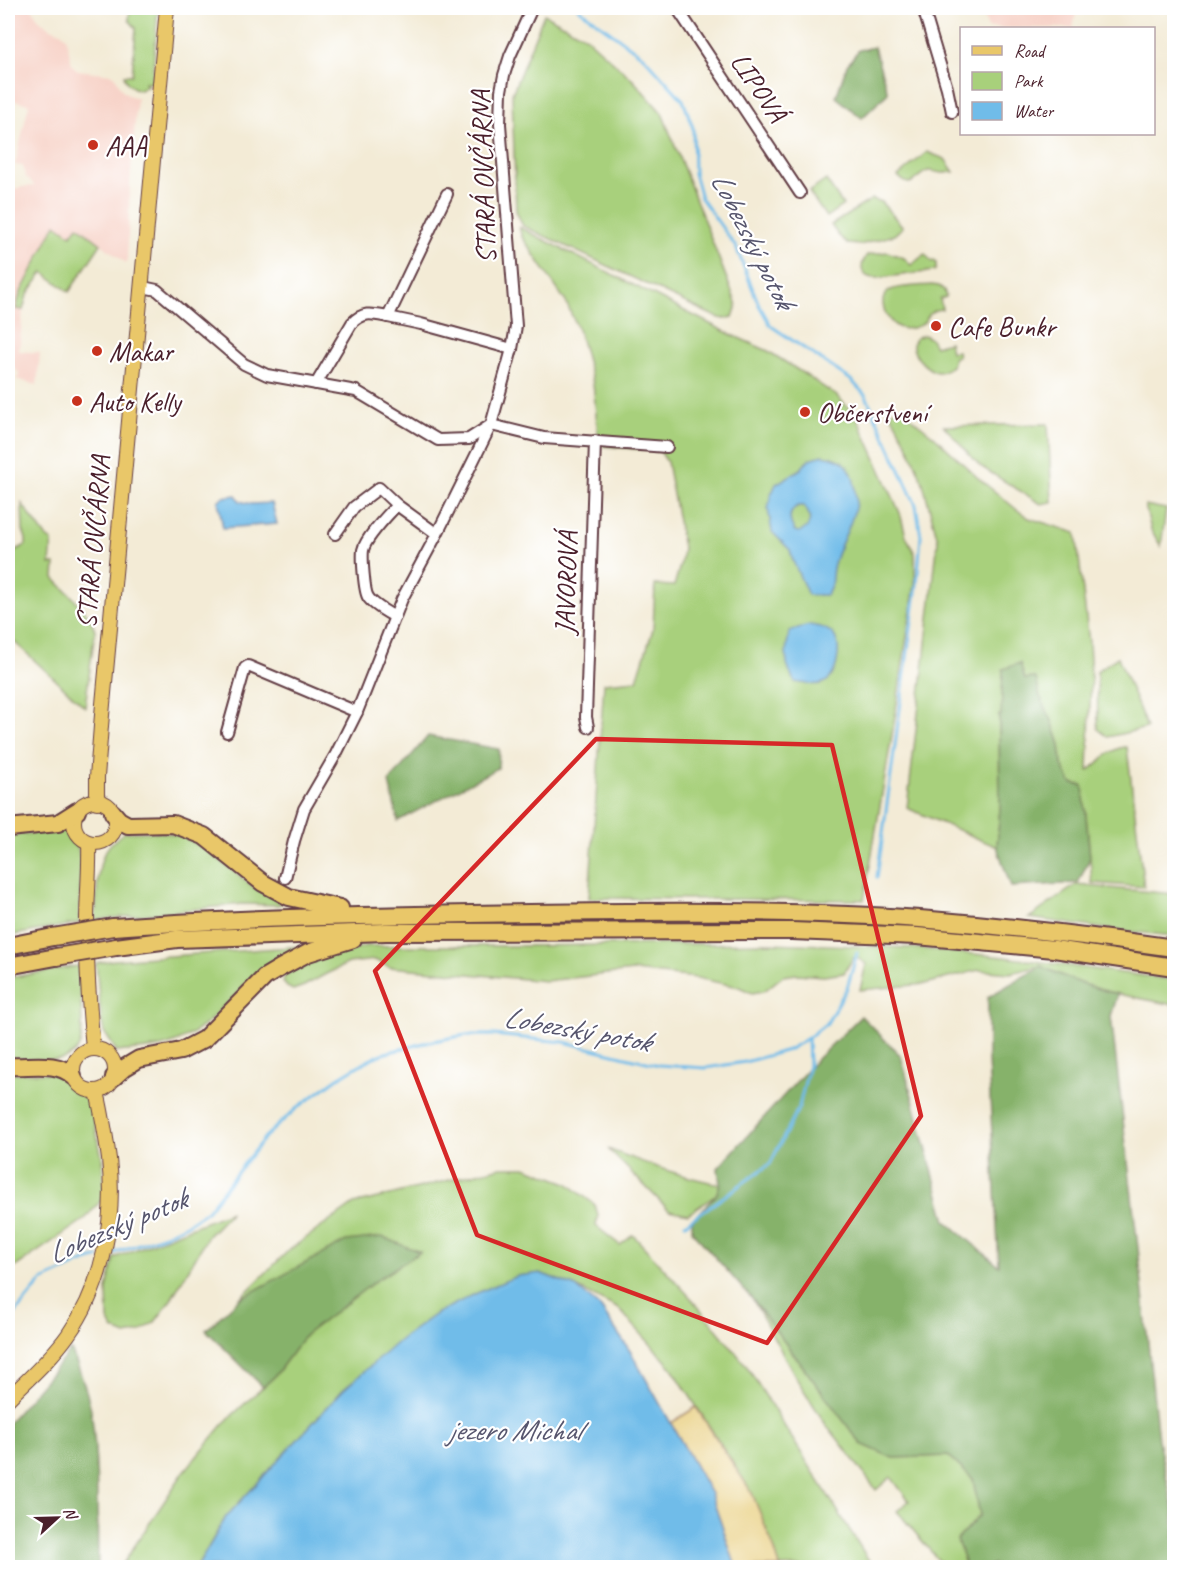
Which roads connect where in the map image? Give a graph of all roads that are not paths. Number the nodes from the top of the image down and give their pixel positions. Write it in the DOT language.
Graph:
graph roads {
  1 [pos="167,8"];
  2 [pos="532,8"];
  3 [pos="677,8"];
  4 [pos="923,8"];
  5 [pos="952,112"];
  6 [pos="800,193"];
  7 [pos="447,194"];
  8 [pos="143,287"];
  9 [pos="388,317"];
  10 [pos="512,349"];
  11 [pos="316,384"];
  12 [pos="491,425"];
  13 [pos="595,441"];
  14 [pos="668,447"];
  15 [pos="397,505"];
  16 [pos="335,534"];
  17 [pos="437,534"];
  18 [pos="395,616"];
  19 [pos="357,712"];
  20 [pos="588,727"];
  21 [pos="227,732"];
  22 [pos="97,802"];
  23 [pos="77,811"];
  24 [pos="113,813"];
  25 [pos="8,828"];
  26 [pos="89,843"];
  27 [pos="285,878"];
  28 [pos="386,923"];
  29 [pos="8,946"];
  30 [pos="1174,948"];
  31 [pos="8,966"];
  32 [pos="1174,967"];
  33 [pos="93,1048"];
  34 [pos="8,1066"];
  35 [pos="73,1076"];
  36 [pos="114,1077"];
  37 [pos="98,1091"];
  38 [pos="8,1399"];
  1 -- 8 [label="main road, STARÁ OVČÁRNA"];
  2 -- 10 [label="street, STARÁ OVČÁRNA"];
  3 -- 6 [label="street, LIPOVÁ"];
  4 -- 5 [label="street"];
  7 -- 9 [label="street"];
  8 -- 11 [label="street"];
  8 -- 22 [label="main road, STARÁ OVČÁRNA"];
  9 -- 10 [label="street"];
  9 -- 11 [label="street"];
  10 -- 12 [label="street, STARÁ OVČÁRNA"];
  11 -- 12 [label="street"];
  12 -- 13 [label="street"];
  12 -- 17 [label="street, STARÁ OVČÁRNA"];
  13 -- 14 [label="street"];
  13 -- 20 [label="street, JAVOROVÁ"];
  15 -- 16 [label="street"];
  15 -- 17 [label="street"];
  15 -- 18 [label="street"];
  17 -- 18 [label="street, STARÁ OVČÁRNA"];
  18 -- 19 [label="street, STARÁ OVČÁRNA"];
  19 -- 21 [label="street"];
  19 -- 27 [label="street, STARÁ OVČÁRNA"];
  22 -- 23 [label="main road"];
  22 -- 24 [label="main road"];
  23 -- 25 [label="highway"];
  23 -- 26 [label="main road"];
  24 -- 26 [label="main road"];
  24 -- 28 [label="highway"];
  26 -- 33 [label="main road"];
  28 -- 29 [label="highway, bridge"];
  28 -- 30 [label="highway"];
  28 -- 31 [label="highway, bridge"];
  28 -- 32 [label="highway"];
  28 -- 36 [label="highway"];
  33 -- 35 [label="main road"];
  33 -- 36 [label="main road"];
  34 -- 35 [label="highway"];
  35 -- 37 [label="main road"];
  36 -- 37 [label="main road"];
  37 -- 38 [label="main road"];
}
